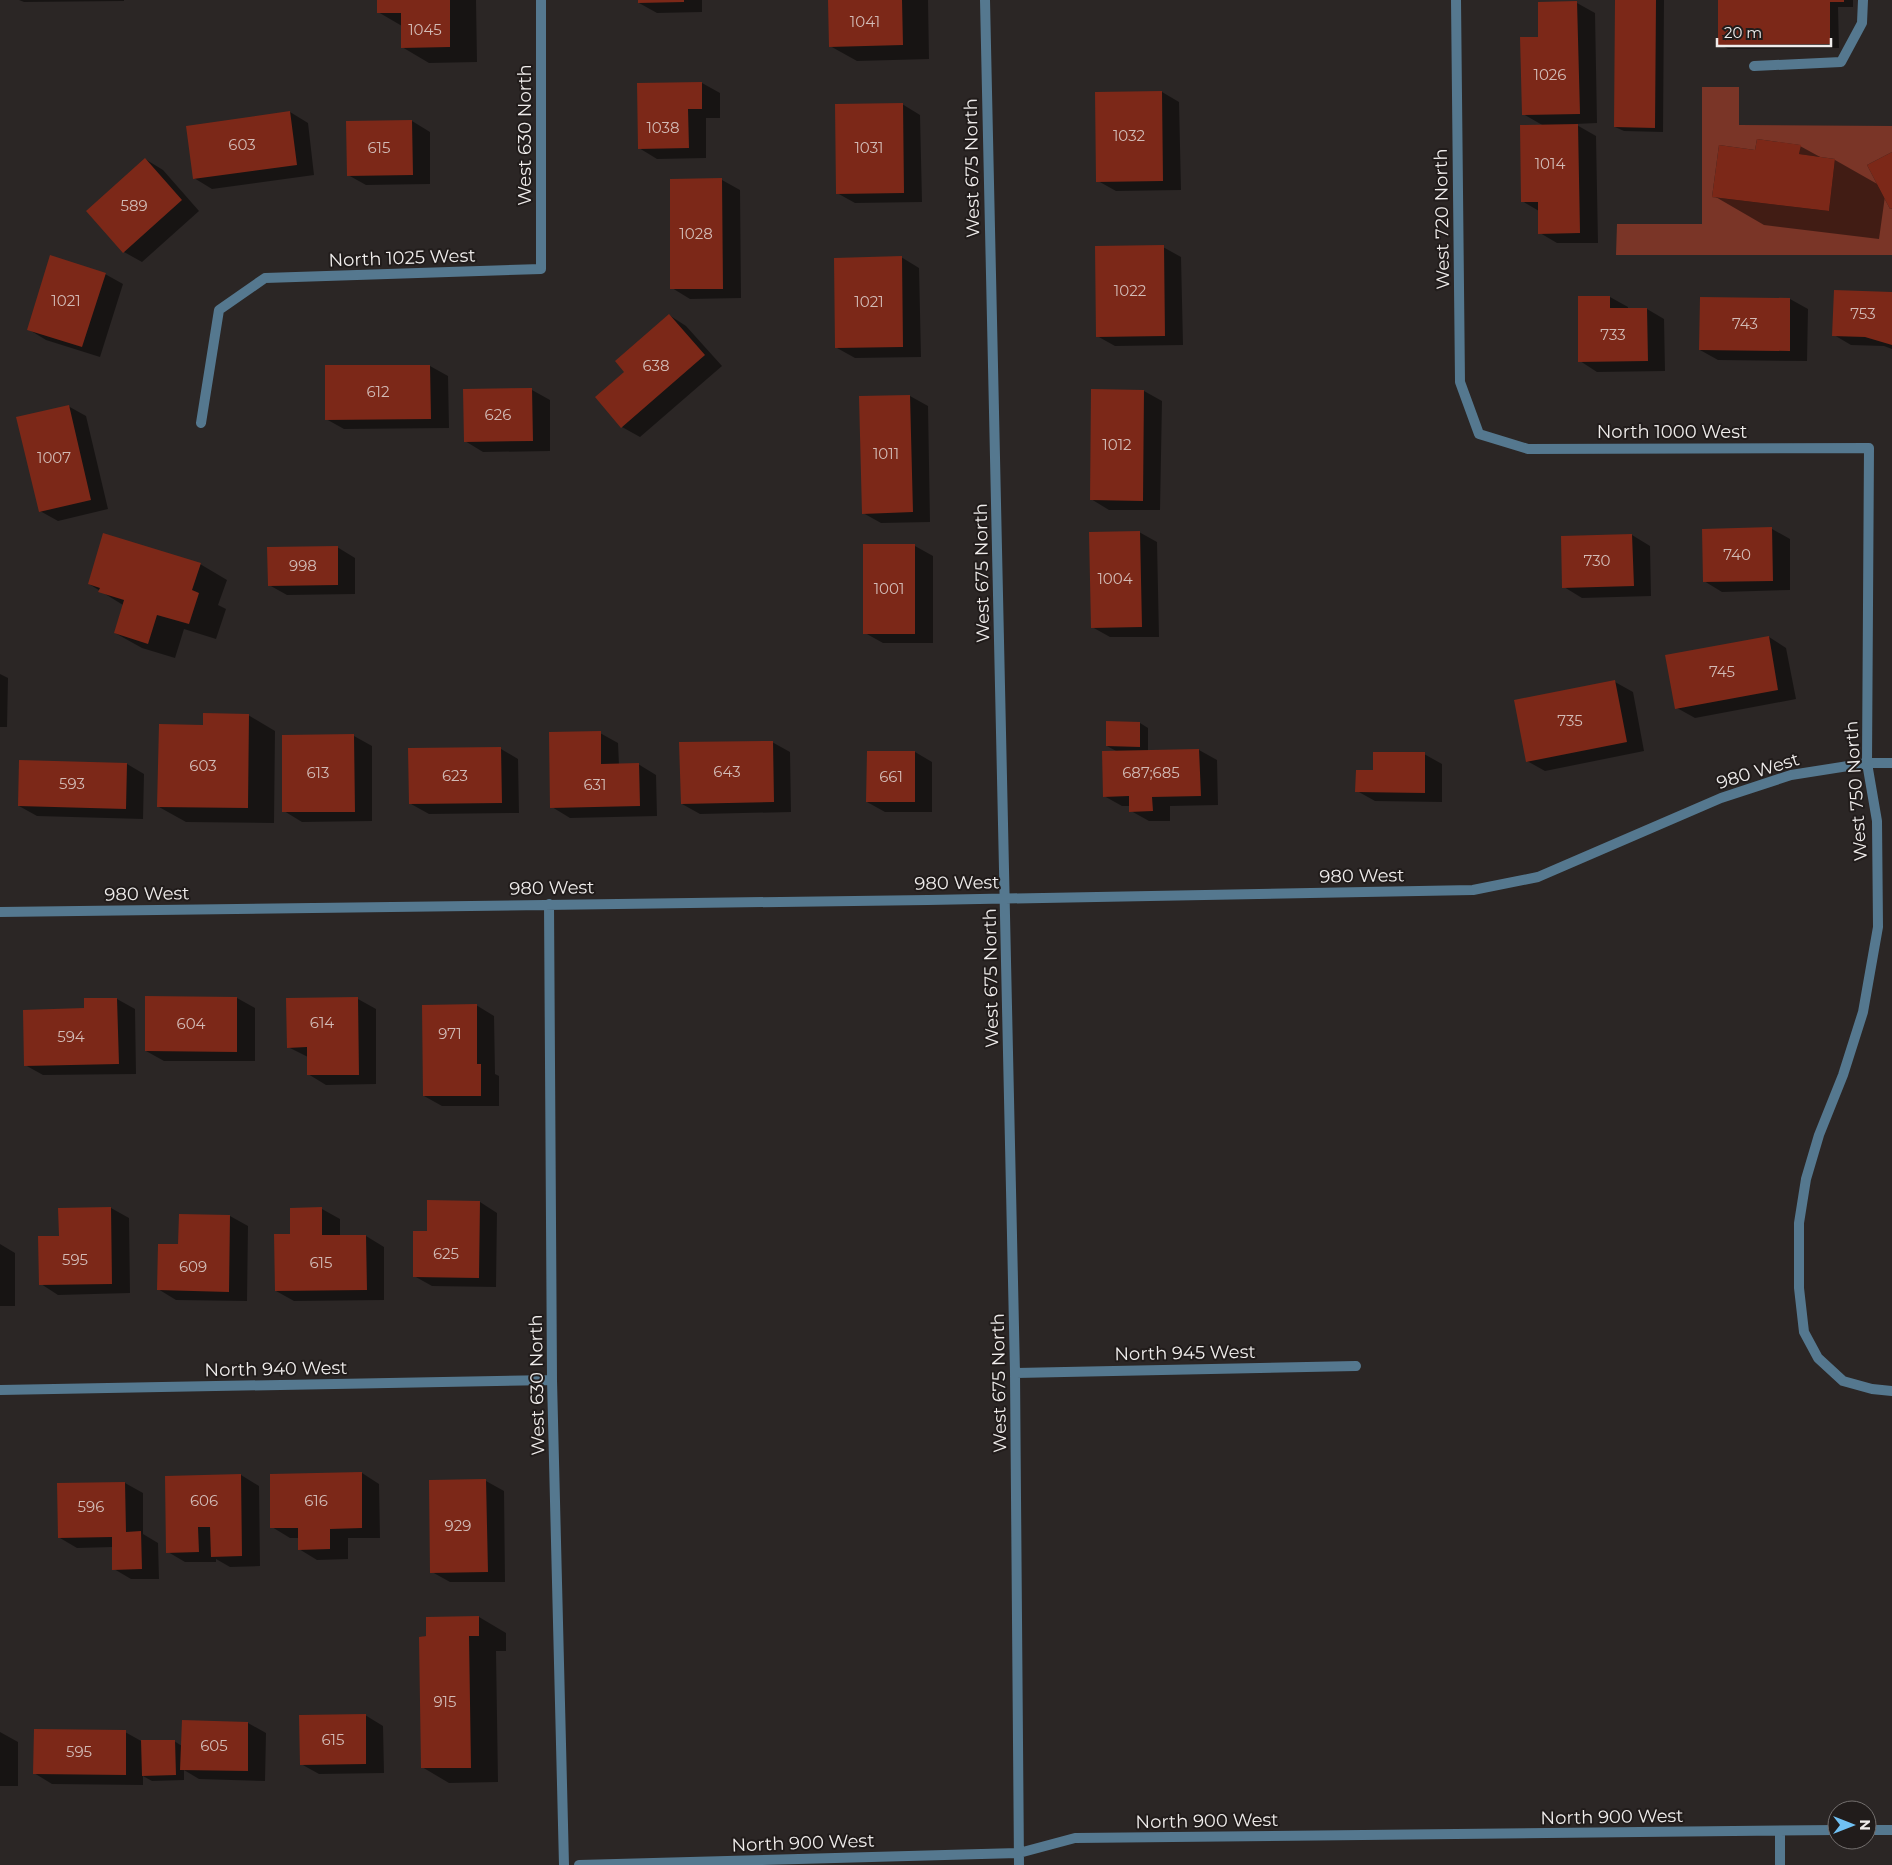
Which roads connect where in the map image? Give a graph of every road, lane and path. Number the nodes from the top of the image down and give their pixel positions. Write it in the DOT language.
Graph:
graph roads {
  1 [pos="541,0"];
  2 [pos="984,0"];
  3 [pos="1456,0"];
  4 [pos="1863,0"];
  5 [pos="1754,66"];
  6 [pos="541,269"];
  7 [pos="201,423"];
  8 [pos="1479,434"];
  9 [pos="1868,448"];
  10 [pos="1892,763"];
  11 [pos="1867,764"];
  12 [pos="1006,899"];
  13 [pos="549,904"];
  14 [pos="0,912"];
  15 [pos="1356,1366"];
  16 [pos="1015,1373"];
  17 [pos="552,1380"];
  18 [pos="0,1390"];
  19 [pos="1892,1392"];
  20 [pos="1827,1830"];
  21 [pos="1877,1830"];
  22 [pos="1892,1830"];
  23 [pos="1780,1831"];
  24 [pos="1019,1853"];
  25 [pos="564,1865"];
  26 [pos="579,1865"];
  27 [pos="1019,1865"];
  28 [pos="1780,1865"];
  1 -- 6 [label="street, West 630 North"];
  2 -- 12 [label="street, West 675 North"];
  3 -- 8 [label="street, West 720 North"];
  4 -- 5 [label="street"];
  6 -- 7 [label="street, North 1025 West"];
  8 -- 9 [label="street, North 1000 West"];
  9 -- 11 [label="street, West 750 North"];
  10 -- 11 [label="street, 980 West"];
  11 -- 12 [label="street, 980 West"];
  11 -- 19 [label="street, West 750 North"];
  12 -- 13 [label="street, 980 West"];
  12 -- 16 [label="street, West 675 North"];
  13 -- 14 [label="street, 980 West"];
  13 -- 17 [label="street, West 630 North"];
  15 -- 16 [label="street, North 945 West"];
  16 -- 24 [label="street, West 675 North"];
  17 -- 18 [label="street, North 940 West"];
  17 -- 25 [label="street, West 630 North"];
  20 -- 23 [label="street, North 900 West"];
  21 -- 22 [label="street"];
  23 -- 24 [label="street, North 900 West"];
  23 -- 28 [label="street"];
  24 -- 26 [label="street, North 900 West"];
  24 -- 27 [label="street, West 675 North"];
}
